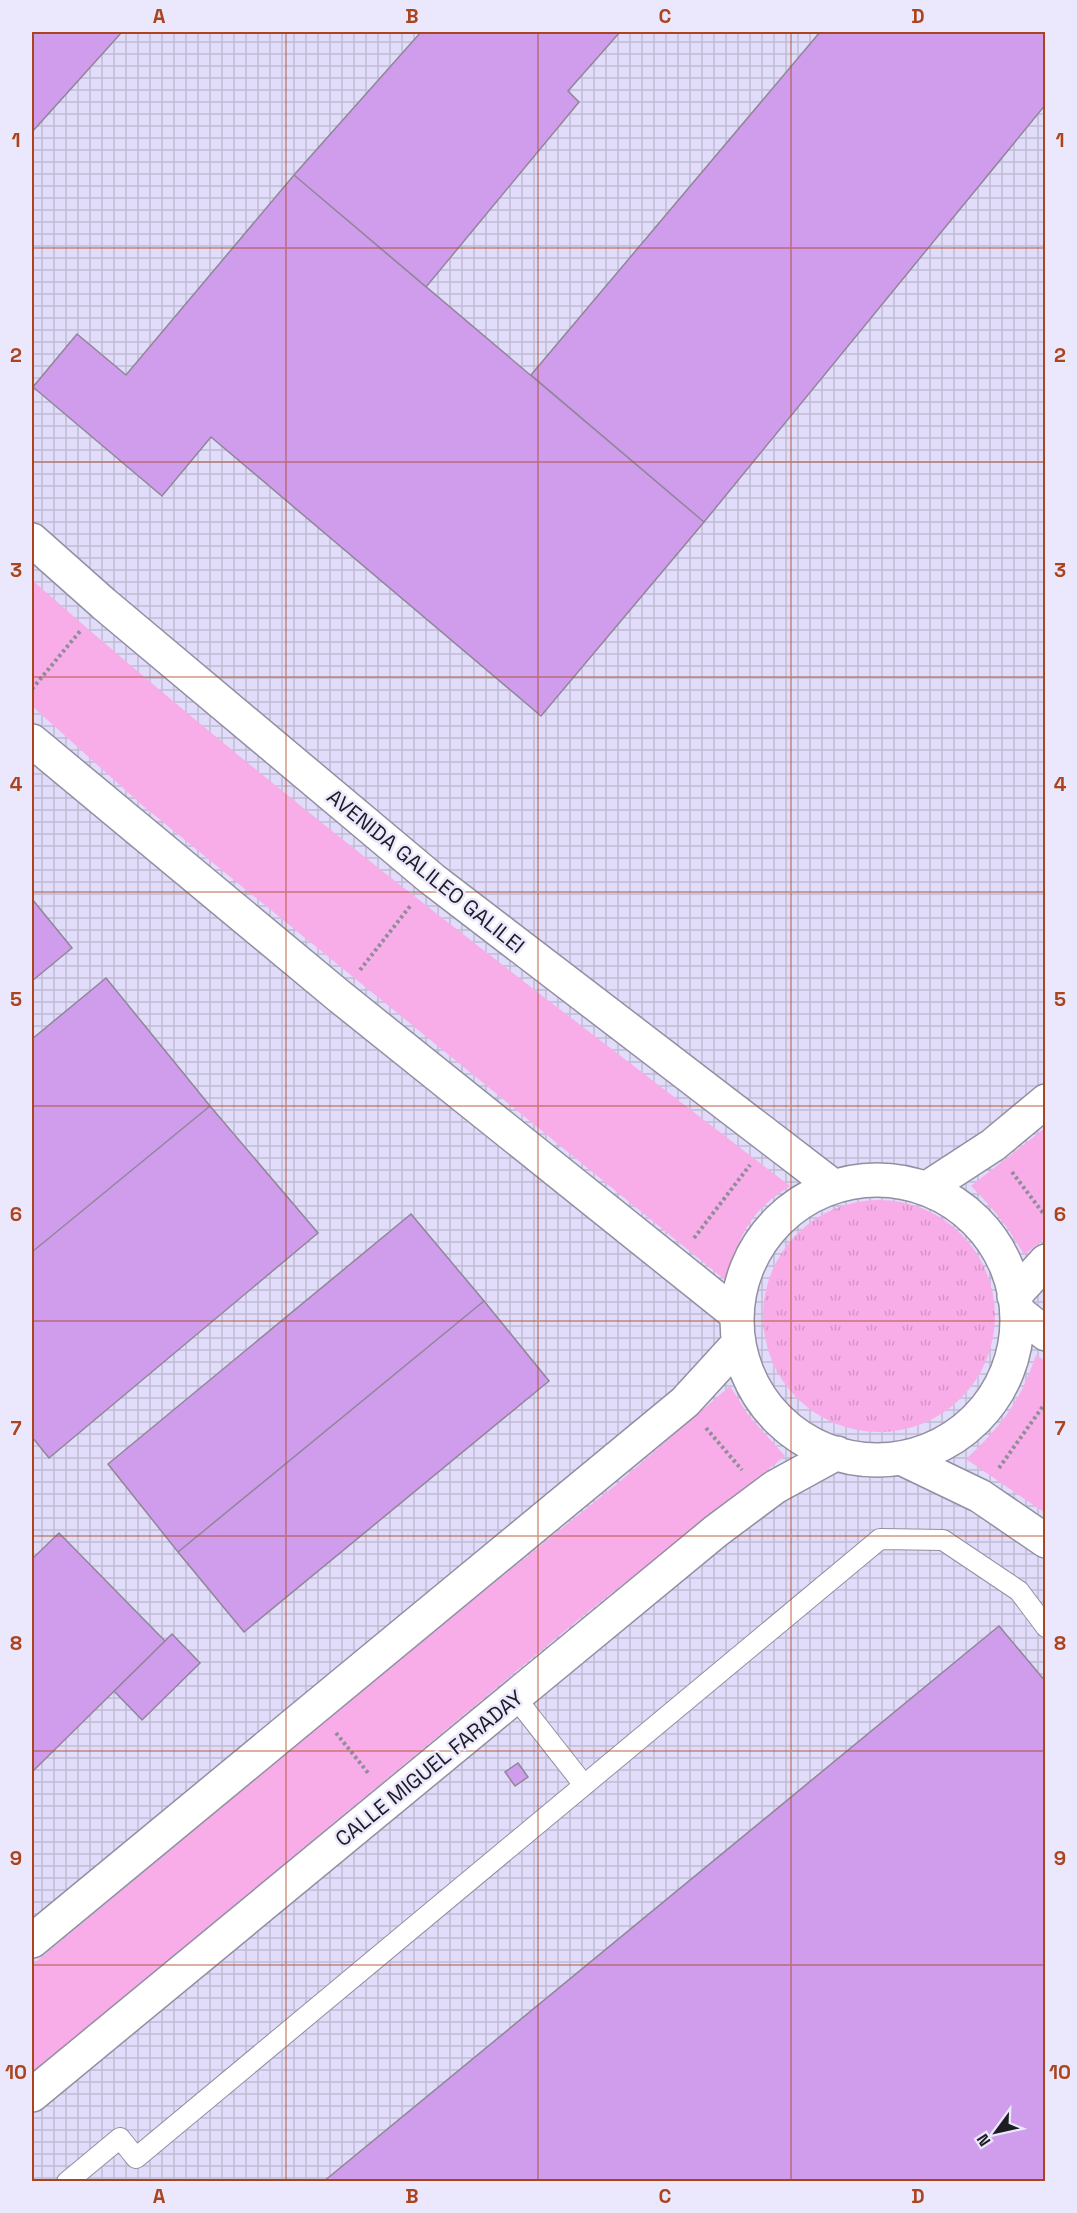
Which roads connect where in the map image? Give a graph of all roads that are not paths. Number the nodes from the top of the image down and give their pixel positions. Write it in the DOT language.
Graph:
graph roads {
  1 [pos="32,540"];
  2 [pos="32,741"];
  3 [pos="1046,1101"];
  4 [pos="833,1186"];
  5 [pos="927,1188"];
  6 [pos="1046,1261"];
  7 [pos="1016,1304"];
  8 [pos="737,1330"];
  9 [pos="1046,1334"];
  10 [pos="837,1453"];
  11 [pos="903,1459"];
  12 [pos="1046,1541"];
  13 [pos="1046,1627"];
  14 [pos="515,1697"];
  15 [pos="584,1785"];
  16 [pos="32,1941"];
  17 [pos="32,2096"];
  18 [pos="67,2181"];
  1 -- 4 [label="street, AVENIDA GALILEO GALILEI"];
  2 -- 8 [label="street"];
  3 -- 5 [label="street"];
  4 -- 5 [label="street"];
  4 -- 8 [label="street"];
  5 -- 7 [label="street"];
  6 -- 7 [label="street"];
  7 -- 9 [label="street"];
  7 -- 11 [label="street"];
  8 -- 10 [label="street"];
  8 -- 16 [label="street"];
  10 -- 11 [label="street"];
  10 -- 14 [label="street, CALLE MIGUEL FARADAY"];
  11 -- 12 [label="street"];
  13 -- 15 [label="lane"];
  14 -- 15 [label="lane"];
  14 -- 17 [label="street, CALLE MIGUEL FARADAY"];
  15 -- 18 [label="lane"];
}
